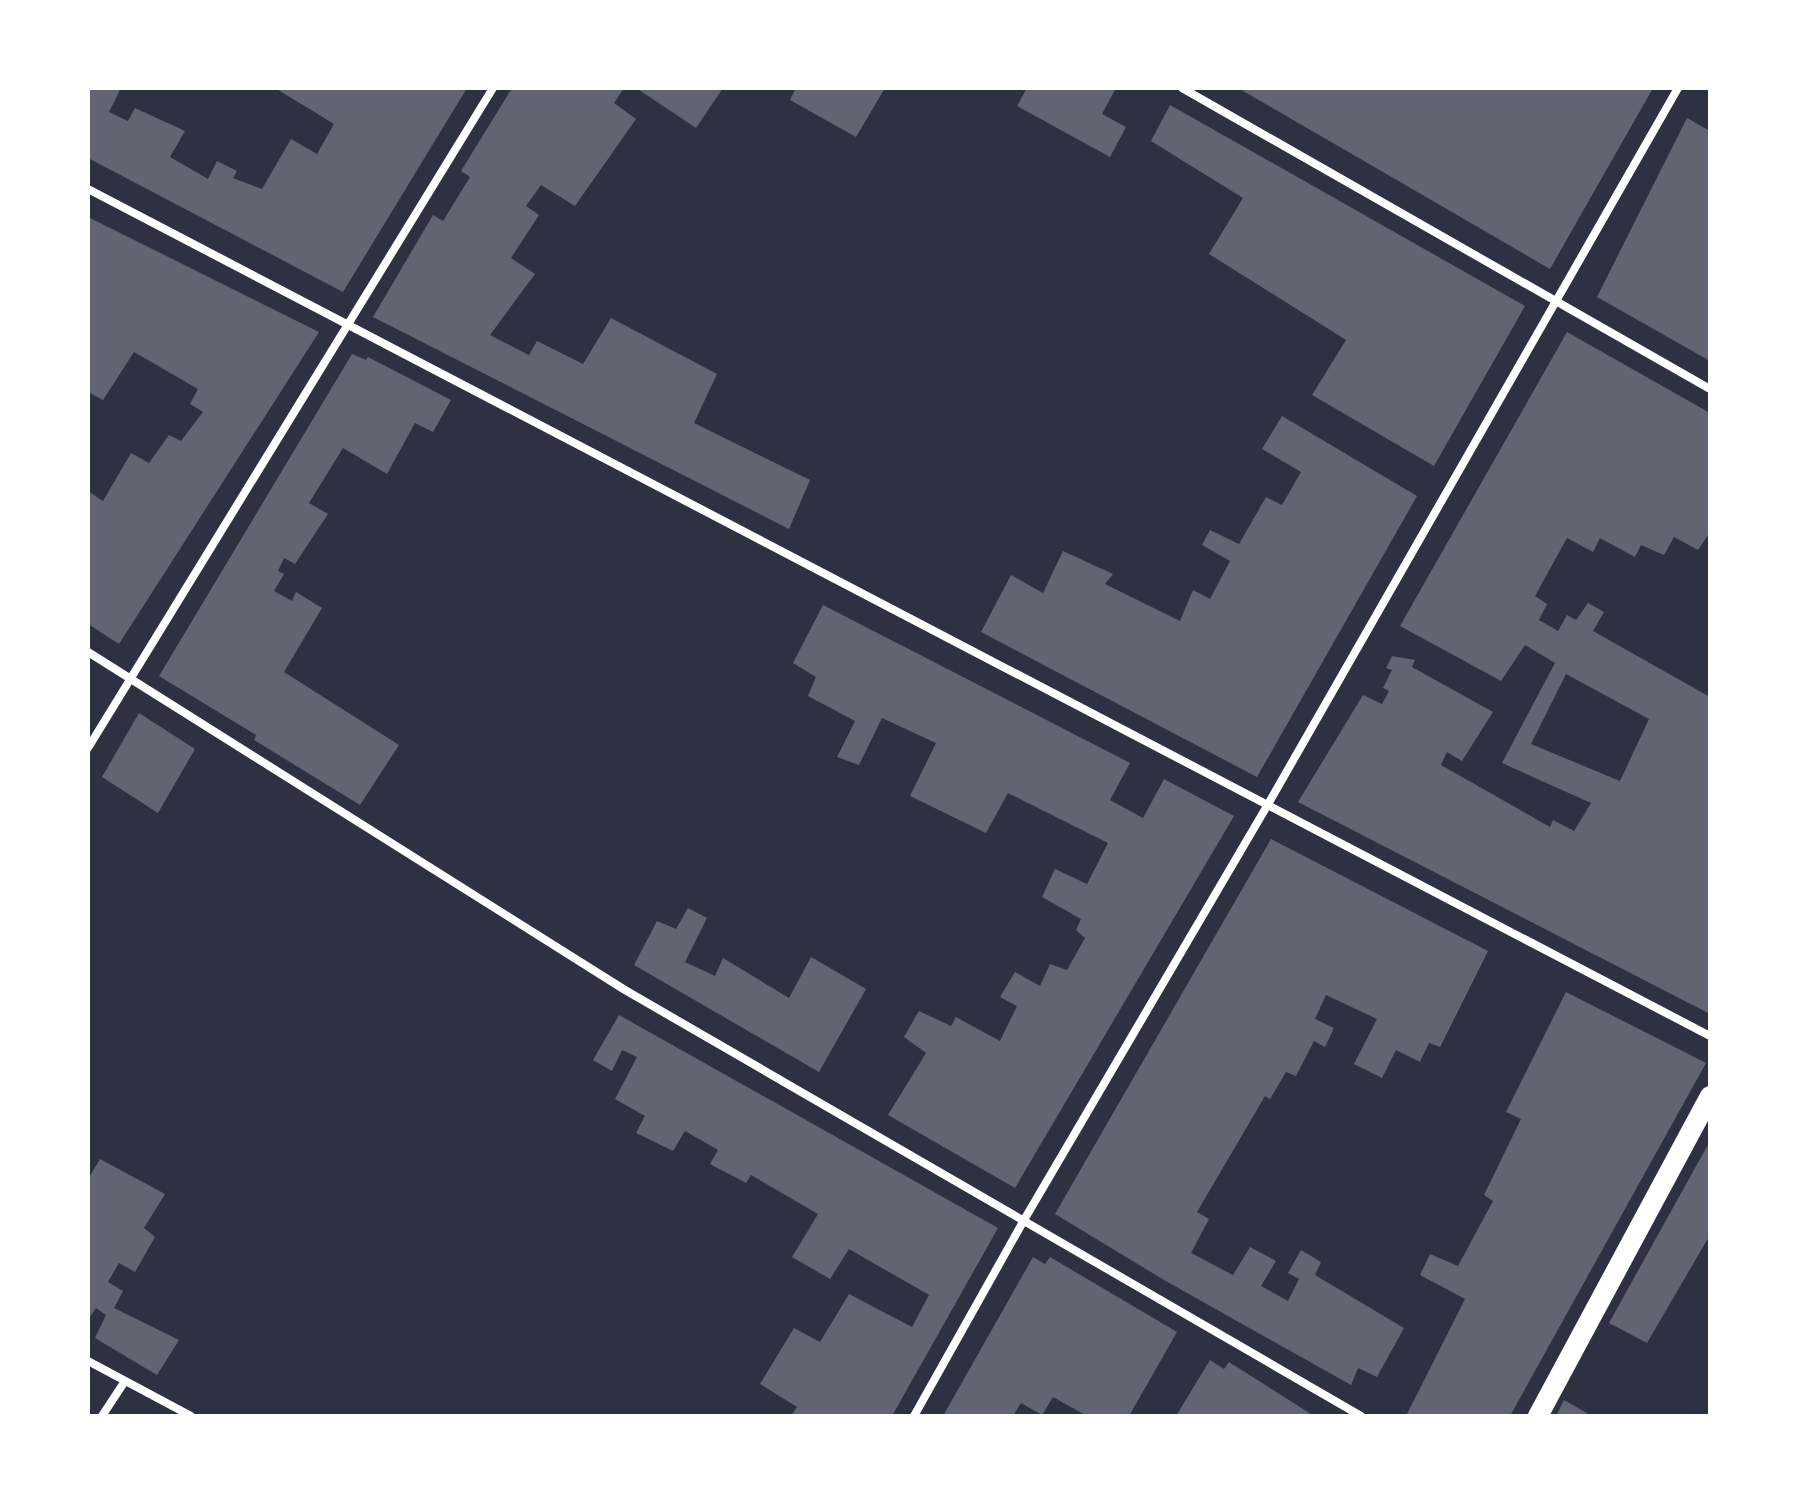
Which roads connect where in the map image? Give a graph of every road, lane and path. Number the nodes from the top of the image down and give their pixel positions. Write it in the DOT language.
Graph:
graph roads {
  1 [pos="493,88"];
  2 [pos="1182,88"];
  3 [pos="1678,88"];
  4 [pos="88,189"];
  5 [pos="1555,302"];
  6 [pos="348,325"];
  7 [pos="1710,389"];
  8 [pos="88,652"];
  9 [pos="130,679"];
  10 [pos="88,748"];
  11 [pos="1267,806"];
  12 [pos="1710,1036"];
  13 [pos="1710,1096"];
  14 [pos="1024,1220"];
  15 [pos="88,1361"];
  16 [pos="125,1381"];
  17 [pos="102,1416"];
  18 [pos="191,1416"];
  19 [pos="914,1416"];
  20 [pos="1361,1416"];
  21 [pos="1538,1416"];
  1 -- 6 [label="street"];
  2 -- 5 [label="street"];
  3 -- 5 [label="street"];
  4 -- 6 [label="street"];
  5 -- 7 [label="street"];
  5 -- 11 [label="street"];
  6 -- 9 [label="street"];
  6 -- 11 [label="street"];
  8 -- 9 [label="street"];
  9 -- 10 [label="street"];
  9 -- 14 [label="street"];
  11 -- 12 [label="street"];
  11 -- 14 [label="street"];
  13 -- 21 [label="main road"];
  14 -- 19 [label="street"];
  14 -- 20 [label="street"];
  15 -- 16 [label="street"];
  16 -- 17 [label="street"];
  16 -- 18 [label="street"];
}
